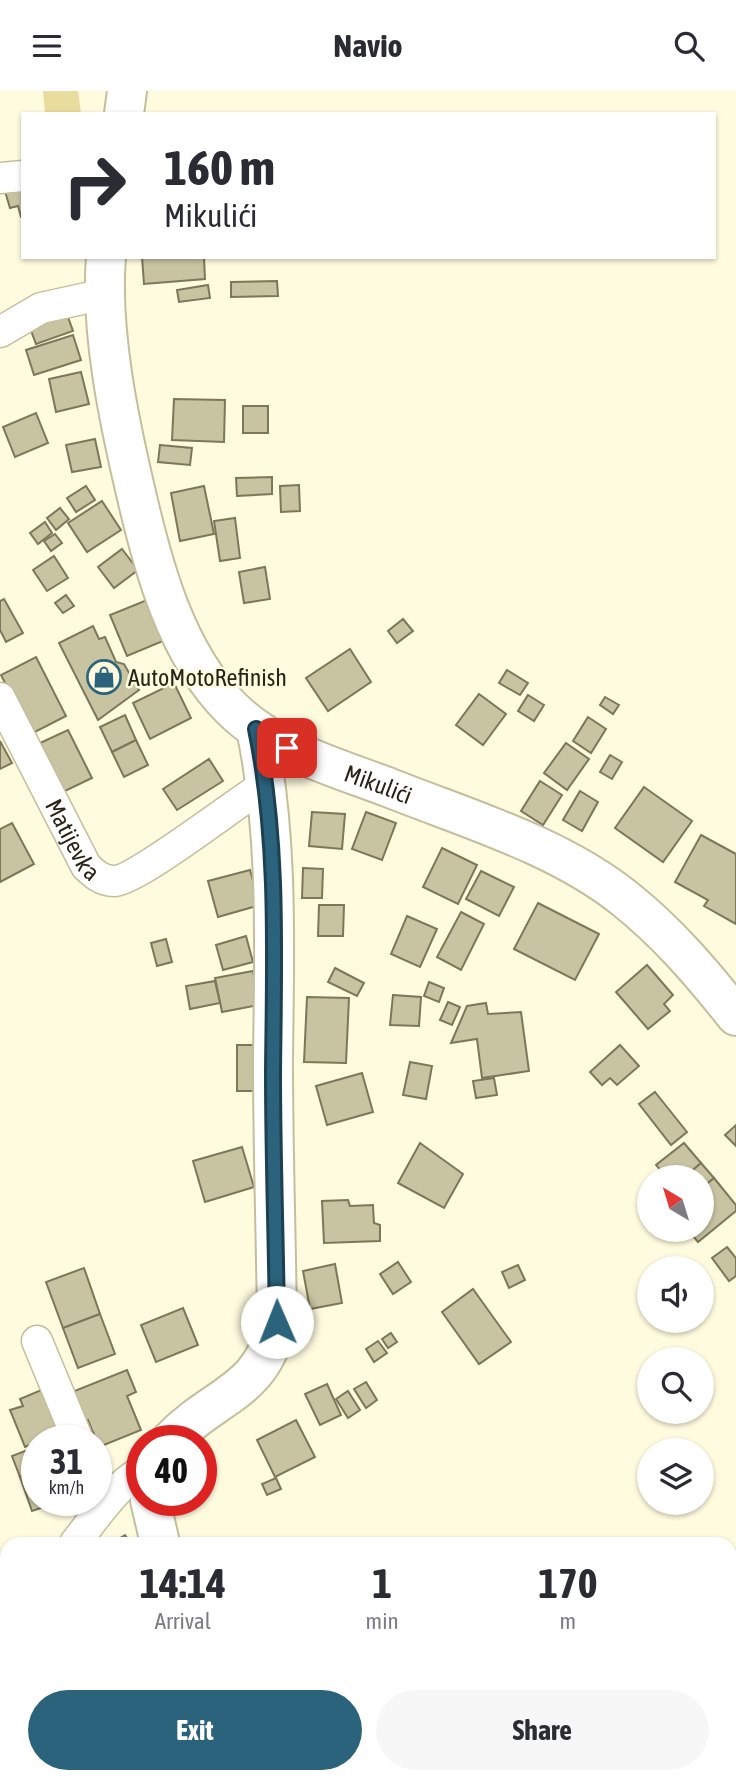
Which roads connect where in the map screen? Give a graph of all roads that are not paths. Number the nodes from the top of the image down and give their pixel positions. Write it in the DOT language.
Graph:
graph roads {
  1 [pos="127,91"];
  2 [pos="124,112"];
  3 [pos="21,176"];
  4 [pos="0,178"];
  5 [pos="106,276"];
  6 [pos="0,332"];
  7 [pos="0,698"];
  8 [pos="256,729"];
  9 [pos="265,785"];
  10 [pos="736,1016"];
  11 [pos="37,1341"];
  12 [pos="72,1425"];
  13 [pos="190,1425"];
  14 [pos="90,1516"];
  15 [pos="154,1516"];
  16 [pos="78,1537"];
  17 [pos="159,1537"];
  1 -- 2 [label="street"];
  3 -- 4 [label="street"];
  5 -- 6 [label="street"];
  5 -- 8 [label="street, Mikulići"];
  7 -- 9 [label="street, Matijevka"];
  8 -- 9 [label="street"];
  8 -- 10 [label="street, Mikulići"];
  9 -- 13 [label="street"];
  11 -- 12 [label="street"];
  14 -- 16 [label="street"];
  15 -- 17 [label="street"];
}
